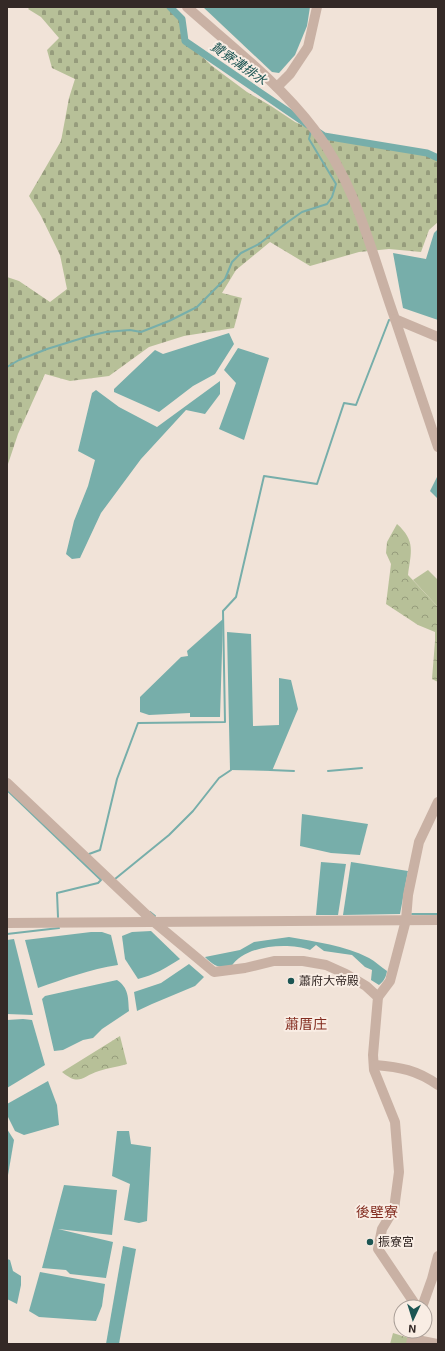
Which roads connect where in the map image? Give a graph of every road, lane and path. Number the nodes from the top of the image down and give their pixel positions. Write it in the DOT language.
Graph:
graph roads {
  1 [pos="187,7"];
  2 [pos="317,7"];
  3 [pos="277,87"];
  4 [pos="394,319"];
  5 [pos="438,337"];
  6 [pos="438,448"];
  7 [pos="7,783"];
  8 [pos="438,802"];
  9 [pos="406,920"];
  10 [pos="438,920"];
  11 [pos="154,922"];
  12 [pos="7,923"];
  13 [pos="378,997"];
  14 [pos="375,1065"];
  15 [pos="438,1085"];
  16 [pos="438,1256"];
  17 [pos="412,1299"];
  18 [pos="425,1299"];
  19 [pos="416,1339"];
  20 [pos="437,1344"];
  1 -- 3 [label="street"];
  2 -- 3 [label="street"];
  3 -- 4 [label="street"];
  4 -- 5 [label="street"];
  4 -- 6 [label="street"];
  7 -- 11 [label="street"];
  8 -- 9 [label="street"];
  9 -- 10 [label="street"];
  9 -- 11 [label="street"];
  9 -- 13 [label="street"];
  11 -- 12 [label="street"];
  11 -- 13 [label="street"];
  13 -- 14 [label="street"];
  14 -- 15 [label="street"];
  14 -- 17 [label="street"];
  16 -- 18 [label="street"];
  19 -- 20 [label="street"];
}
